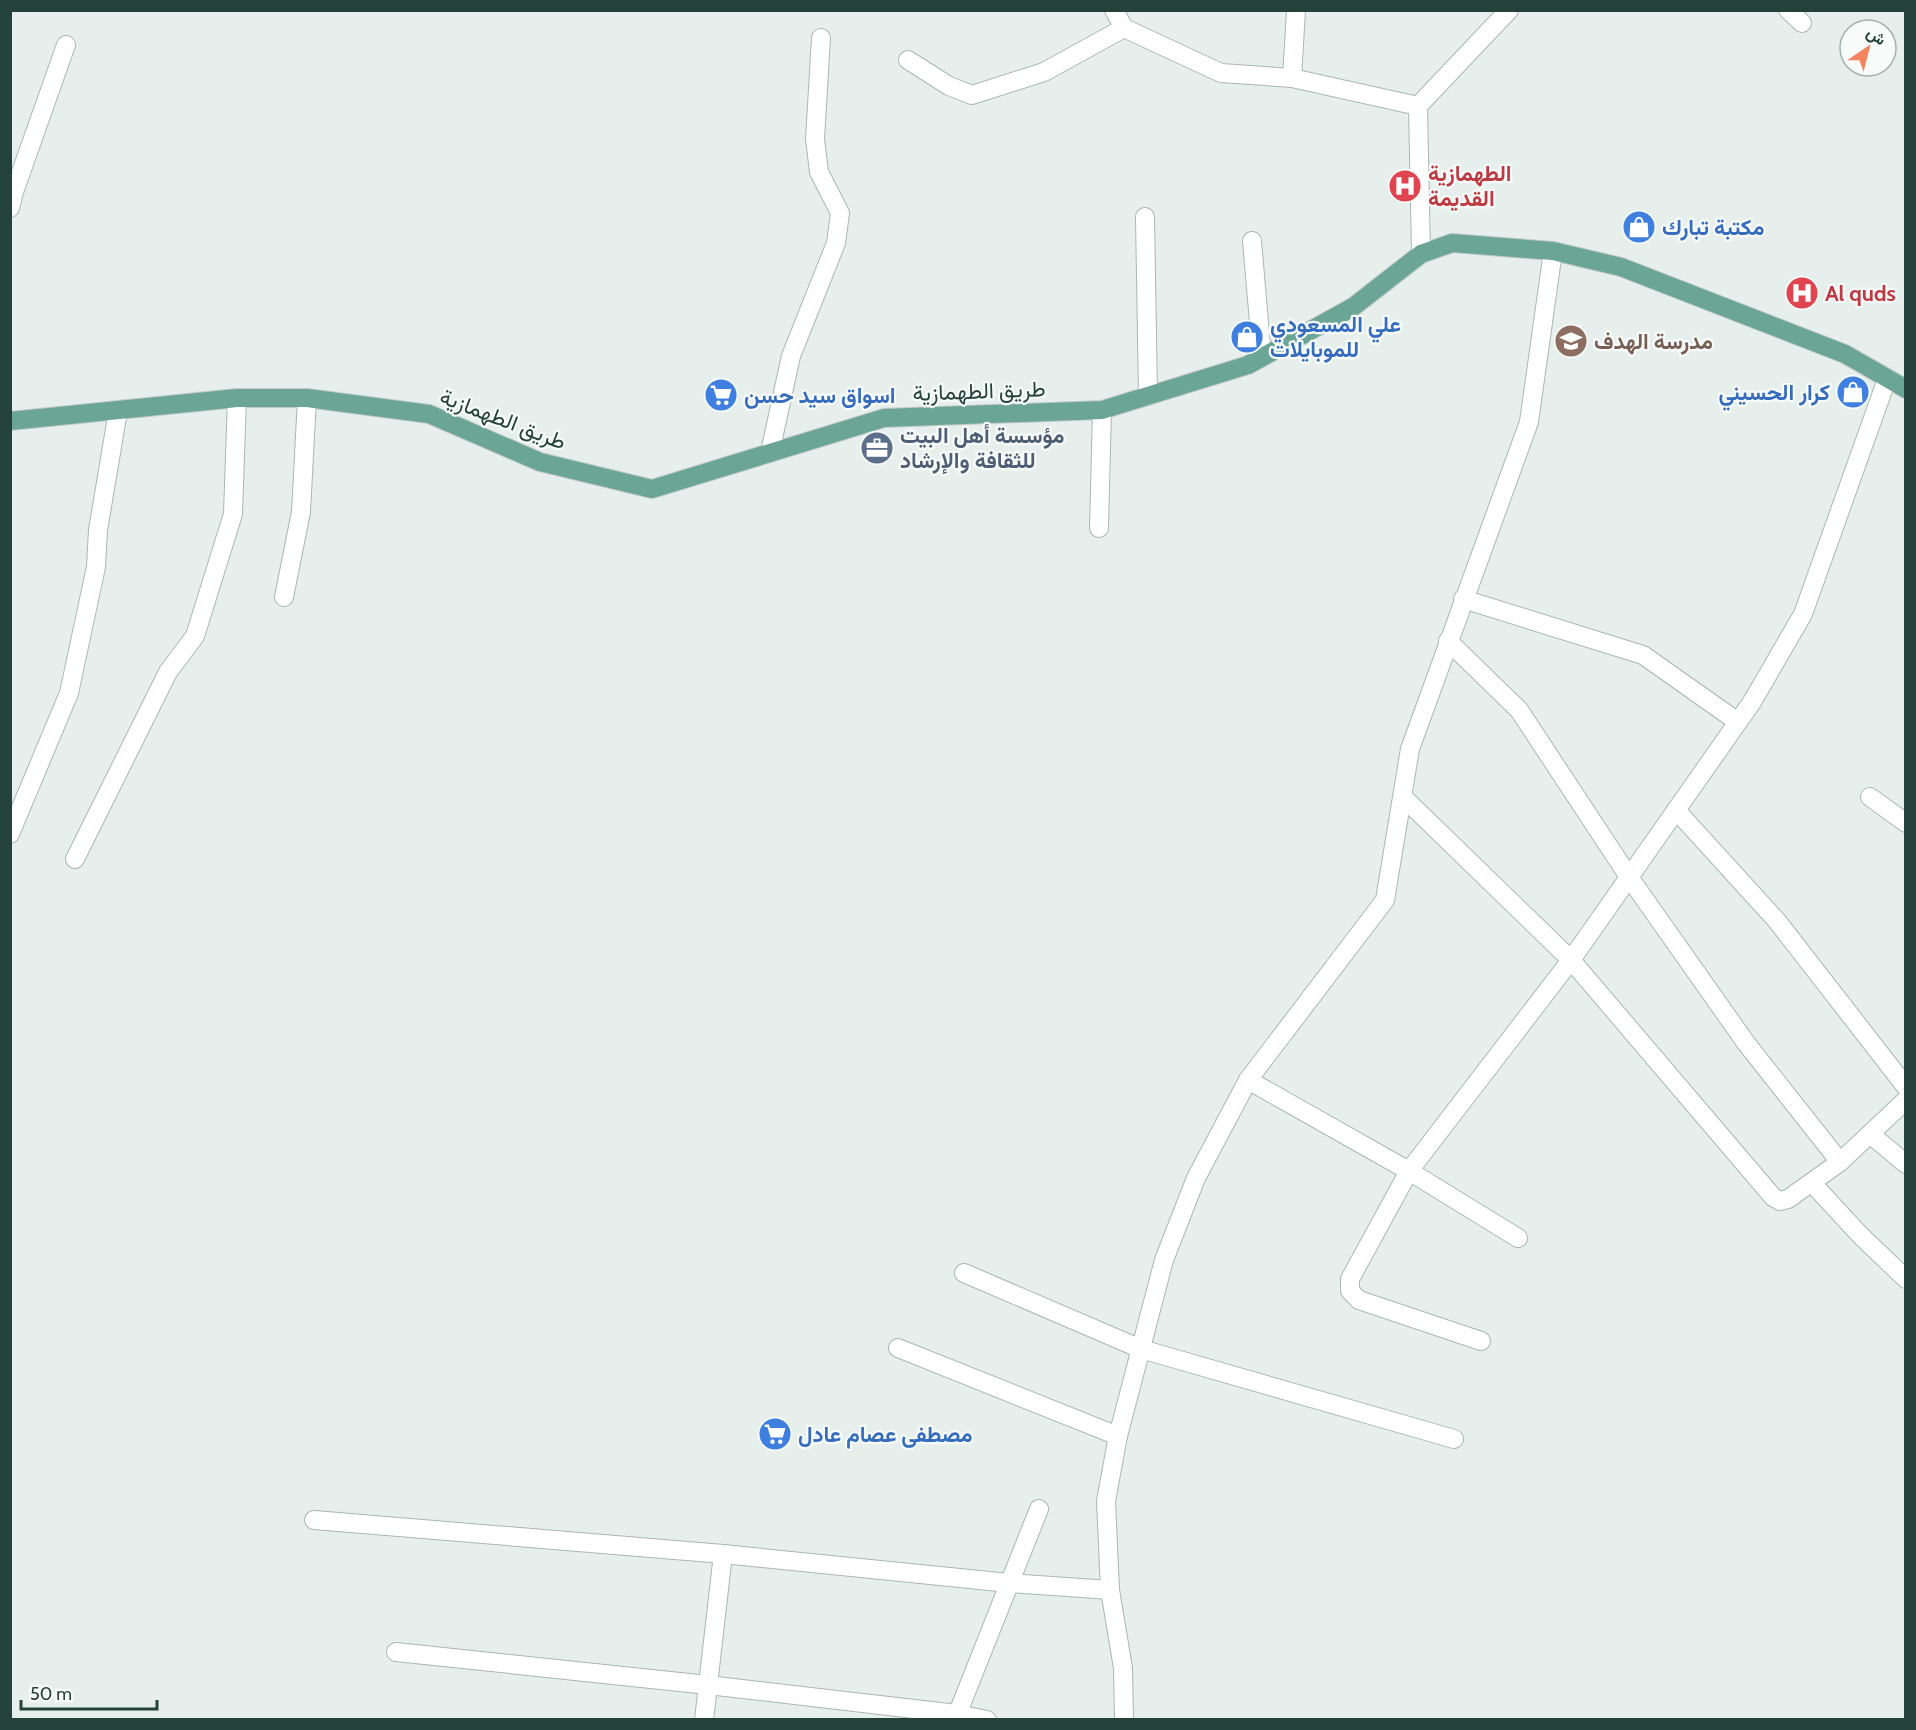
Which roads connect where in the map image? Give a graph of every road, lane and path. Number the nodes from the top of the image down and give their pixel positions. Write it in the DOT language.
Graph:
graph roads {
  1 [pos="1114,10"];
  2 [pos="1296,10"];
  3 [pos="1788,10"];
  4 [pos="1507,12"];
  5 [pos="1802,23"];
  6 [pos="1124,28"];
  7 [pos="821,38"];
  8 [pos="66,45"];
  9 [pos="908,60"];
  10 [pos="1292,78"];
  11 [pos="1418,106"];
  12 [pos="10,208"];
  13 [pos="1145,217"];
  14 [pos="1252,241"];
  15 [pos="1553,251"];
  16 [pos="1421,254"];
  17 [pos="1262,357"];
  18 [pos="1887,379"];
  19 [pos="1905,389"];
  20 [pos="1148,396"];
  21 [pos="237,398"];
  22 [pos="307,398"];
  23 [pos="1102,410"];
  24 [pos="118,411"];
  25 [pos="10,421"];
  26 [pos="770,452"];
  27 [pos="1099,528"];
  28 [pos="284,597"];
  29 [pos="1463,599"];
  30 [pos="1448,641"];
  31 [pos="1738,722"];
  32 [pos="1403,797"];
  33 [pos="1870,797"];
  34 [pos="1676,810"];
  35 [pos="1905,823"];
  36 [pos="10,834"];
  37 [pos="75,859"];
  38 [pos="1629,877"];
  39 [pos="1571,960"];
  40 [pos="1248,1080"];
  41 [pos="1905,1087"];
  42 [pos="1905,1100"];
  43 [pos="1870,1134"];
  44 [pos="1840,1162"];
  45 [pos="1905,1164"];
  46 [pos="1408,1171"];
  47 [pos="1812,1183"];
  48 [pos="1518,1238"];
  49 [pos="964,1274"];
  50 [pos="1905,1279"];
  51 [pos="1481,1341"];
  52 [pos="898,1348"];
  53 [pos="1141,1349"];
  54 [pos="1118,1436"];
  55 [pos="1454,1439"];
  56 [pos="1039,1509"];
  57 [pos="314,1520"];
  58 [pos="723,1554"];
  59 [pos="1009,1583"];
  60 [pos="1110,1590"];
  61 [pos="396,1652"];
  62 [pos="708,1685"];
  63 [pos="956,1717"];
  64 [pos="704,1719"];
  65 [pos="987,1719"];
  66 [pos="1124,1719"];
  1 -- 6 [label="street"];
  2 -- 10 [label="street"];
  3 -- 5 [label="street"];
  4 -- 11 [label="street"];
  6 -- 9 [label="street"];
  6 -- 10 [label="street"];
  7 -- 26 [label="street"];
  8 -- 12 [label="street"];
  10 -- 11 [label="street"];
  11 -- 16 [label="street"];
  13 -- 20 [label="street"];
  14 -- 17 [label="street"];
  15 -- 16 [label="main road, طريق الطهمازية"];
  15 -- 18 [label="main road, طريق الطهمازية"];
  15 -- 29 [label="street"];
  16 -- 17 [label="main road, طريق الطهمازية"];
  17 -- 20 [label="main road, طريق الطهمازية"];
  18 -- 19 [label="main road, طريق الطهمازية"];
  18 -- 31 [label="street"];
  20 -- 23 [label="main road, طريق الطهمازية"];
  21 -- 22 [label="main road, طريق الطهمازية"];
  21 -- 24 [label="main road, طريق الطهمازية"];
  21 -- 37 [label="street"];
  22 -- 26 [label="main road, طريق الطهمازية"];
  22 -- 28 [label="street"];
  23 -- 26 [label="main road, طريق الطهمازية"];
  23 -- 27 [label="street"];
  24 -- 25 [label="main road, طريق الطهمازية"];
  24 -- 36 [label="street"];
  29 -- 30 [label="street"];
  29 -- 31 [label="street"];
  30 -- 32 [label="street"];
  30 -- 38 [label="street"];
  31 -- 34 [label="street"];
  32 -- 39 [label="street"];
  32 -- 40 [label="street"];
  33 -- 35 [label="street"];
  34 -- 38 [label="street"];
  34 -- 41 [label="street"];
  38 -- 39 [label="street"];
  38 -- 44 [label="street"];
  39 -- 46 [label="street"];
  39 -- 47 [label="street"];
  40 -- 46 [label="street"];
  40 -- 53 [label="street"];
  42 -- 43 [label="street"];
  43 -- 44 [label="street"];
  43 -- 45 [label="street"];
  44 -- 47 [label="street"];
  46 -- 48 [label="street"];
  46 -- 51 [label="street"];
  47 -- 50 [label="street"];
  49 -- 53 [label="street"];
  52 -- 54 [label="street"];
  53 -- 54 [label="street"];
  53 -- 55 [label="street"];
  54 -- 60 [label="street"];
  56 -- 59 [label="street"];
  57 -- 58 [label="street"];
  58 -- 59 [label="street"];
  58 -- 62 [label="street"];
  59 -- 60 [label="street"];
  59 -- 63 [label="street"];
  60 -- 66 [label="street"];
  61 -- 62 [label="street"];
  62 -- 63 [label="street"];
  62 -- 64 [label="street"];
  63 -- 65 [label="street"];
}
